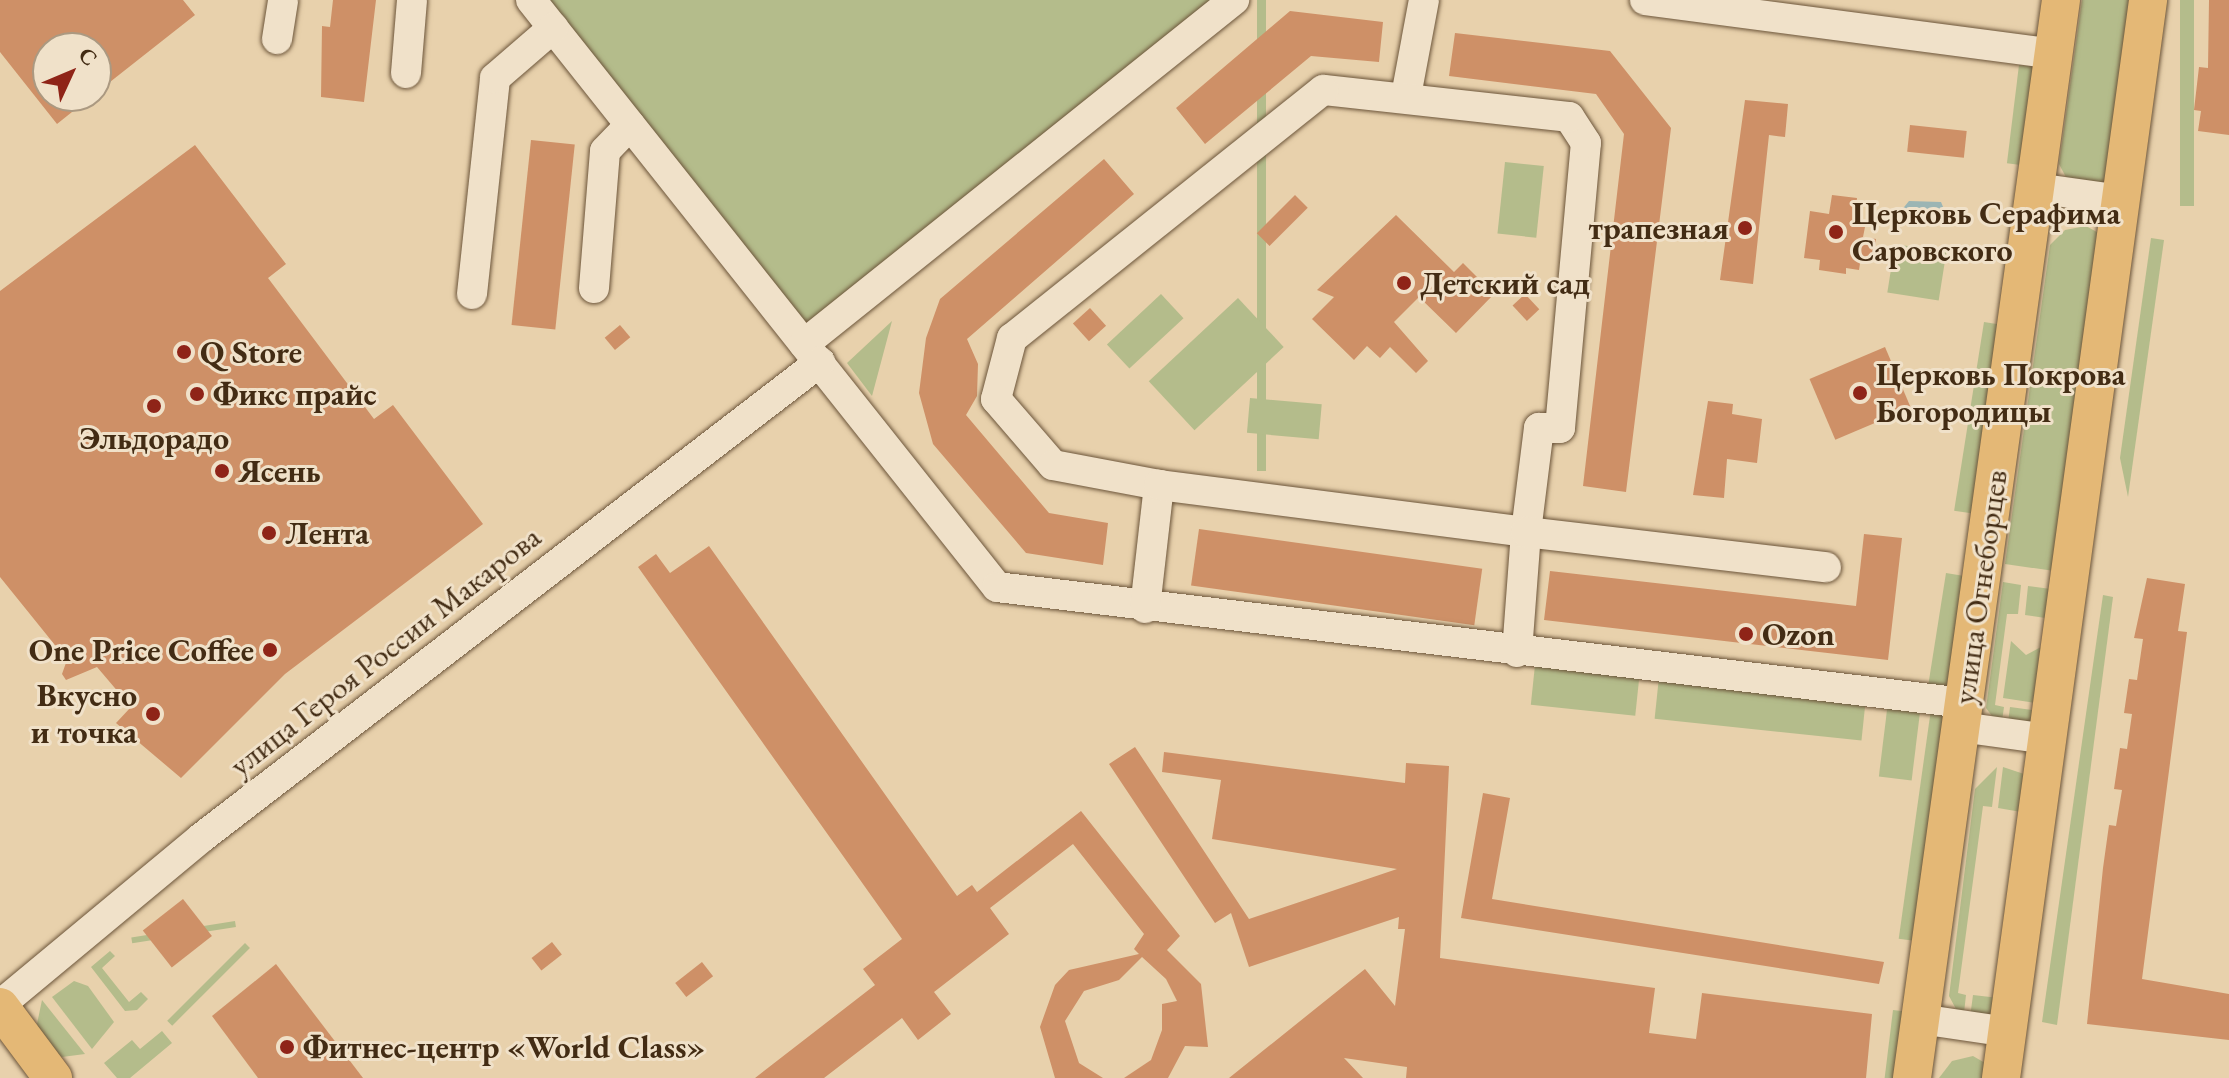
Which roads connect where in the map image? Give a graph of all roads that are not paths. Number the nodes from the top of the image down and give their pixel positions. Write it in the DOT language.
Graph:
graph roads {
  1 [pos="283,0"];
  2 [pos="412,0"];
  3 [pos="531,0"];
  4 [pos="1234,0"];
  5 [pos="1424,0"];
  6 [pos="1645,0"];
  7 [pos="2061,0"];
  8 [pos="2148,0"];
  9 [pos="553,28"];
  10 [pos="277,39"];
  11 [pos="2054,54"];
  12 [pos="406,73"];
  13 [pos="1406,96"];
  14 [pos="630,125"];
  15 [pos="2035,188"];
  16 [pos="2121,200"];
  17 [pos="594,288"];
  18 [pos="472,294"];
  19 [pos="812,353"];
  20 [pos="1159,485"];
  21 [pos="1526,532"];
  22 [pos="1826,567"];
  23 [pos="1145,608"];
  24 [pos="1517,652"];
  25 [pos="1962,715"];
  26 [pos="2048,739"];
  27 [pos="0,1006"];
  28 [pos="1920,1019"];
  29 [pos="2008,1032"];
  30 [pos="0,1046"];
  31 [pos="23,1078"];
  32 [pos="53,1078"];
  33 [pos="1912,1078"];
  34 [pos="2001,1078"];
  1 -- 10 [label="street"];
  2 -- 12 [label="street"];
  3 -- 9 [label="street"];
  4 -- 19 [label="street, улица Героя России Макарова"];
  5 -- 13 [label="street"];
  6 -- 11 [label="street"];
  7 -- 11 [label="main road, улица Огнеборцев"];
  8 -- 16 [label="main road"];
  9 -- 14 [label="street"];
  9 -- 18 [label="street"];
  11 -- 15 [label="main road, улица Огнеборцев"];
  13 -- 20 [label="street"];
  13 -- 21 [label="street"];
  14 -- 17 [label="street"];
  14 -- 19 [label="street"];
  15 -- 16 [label="street"];
  15 -- 25 [label="main road, улица Огнеборцев"];
  16 -- 26 [label="main road"];
  19 -- 23 [label="street"];
  19 -- 27 [label="street, улица Героя России Макарова"];
  20 -- 21 [label="street"];
  20 -- 23 [label="street"];
  21 -- 22 [label="street"];
  21 -- 24 [label="street"];
  23 -- 24 [label="street"];
  24 -- 25 [label="street"];
  25 -- 26 [label="street"];
  25 -- 28 [label="main road, улица Огнеборцев"];
  26 -- 29 [label="main road"];
  27 -- 32 [label="main road"];
  28 -- 29 [label="street"];
  28 -- 33 [label="main road, улица Огнеборцев"];
  29 -- 34 [label="main road"];
  30 -- 31 [label="main road"];
}
